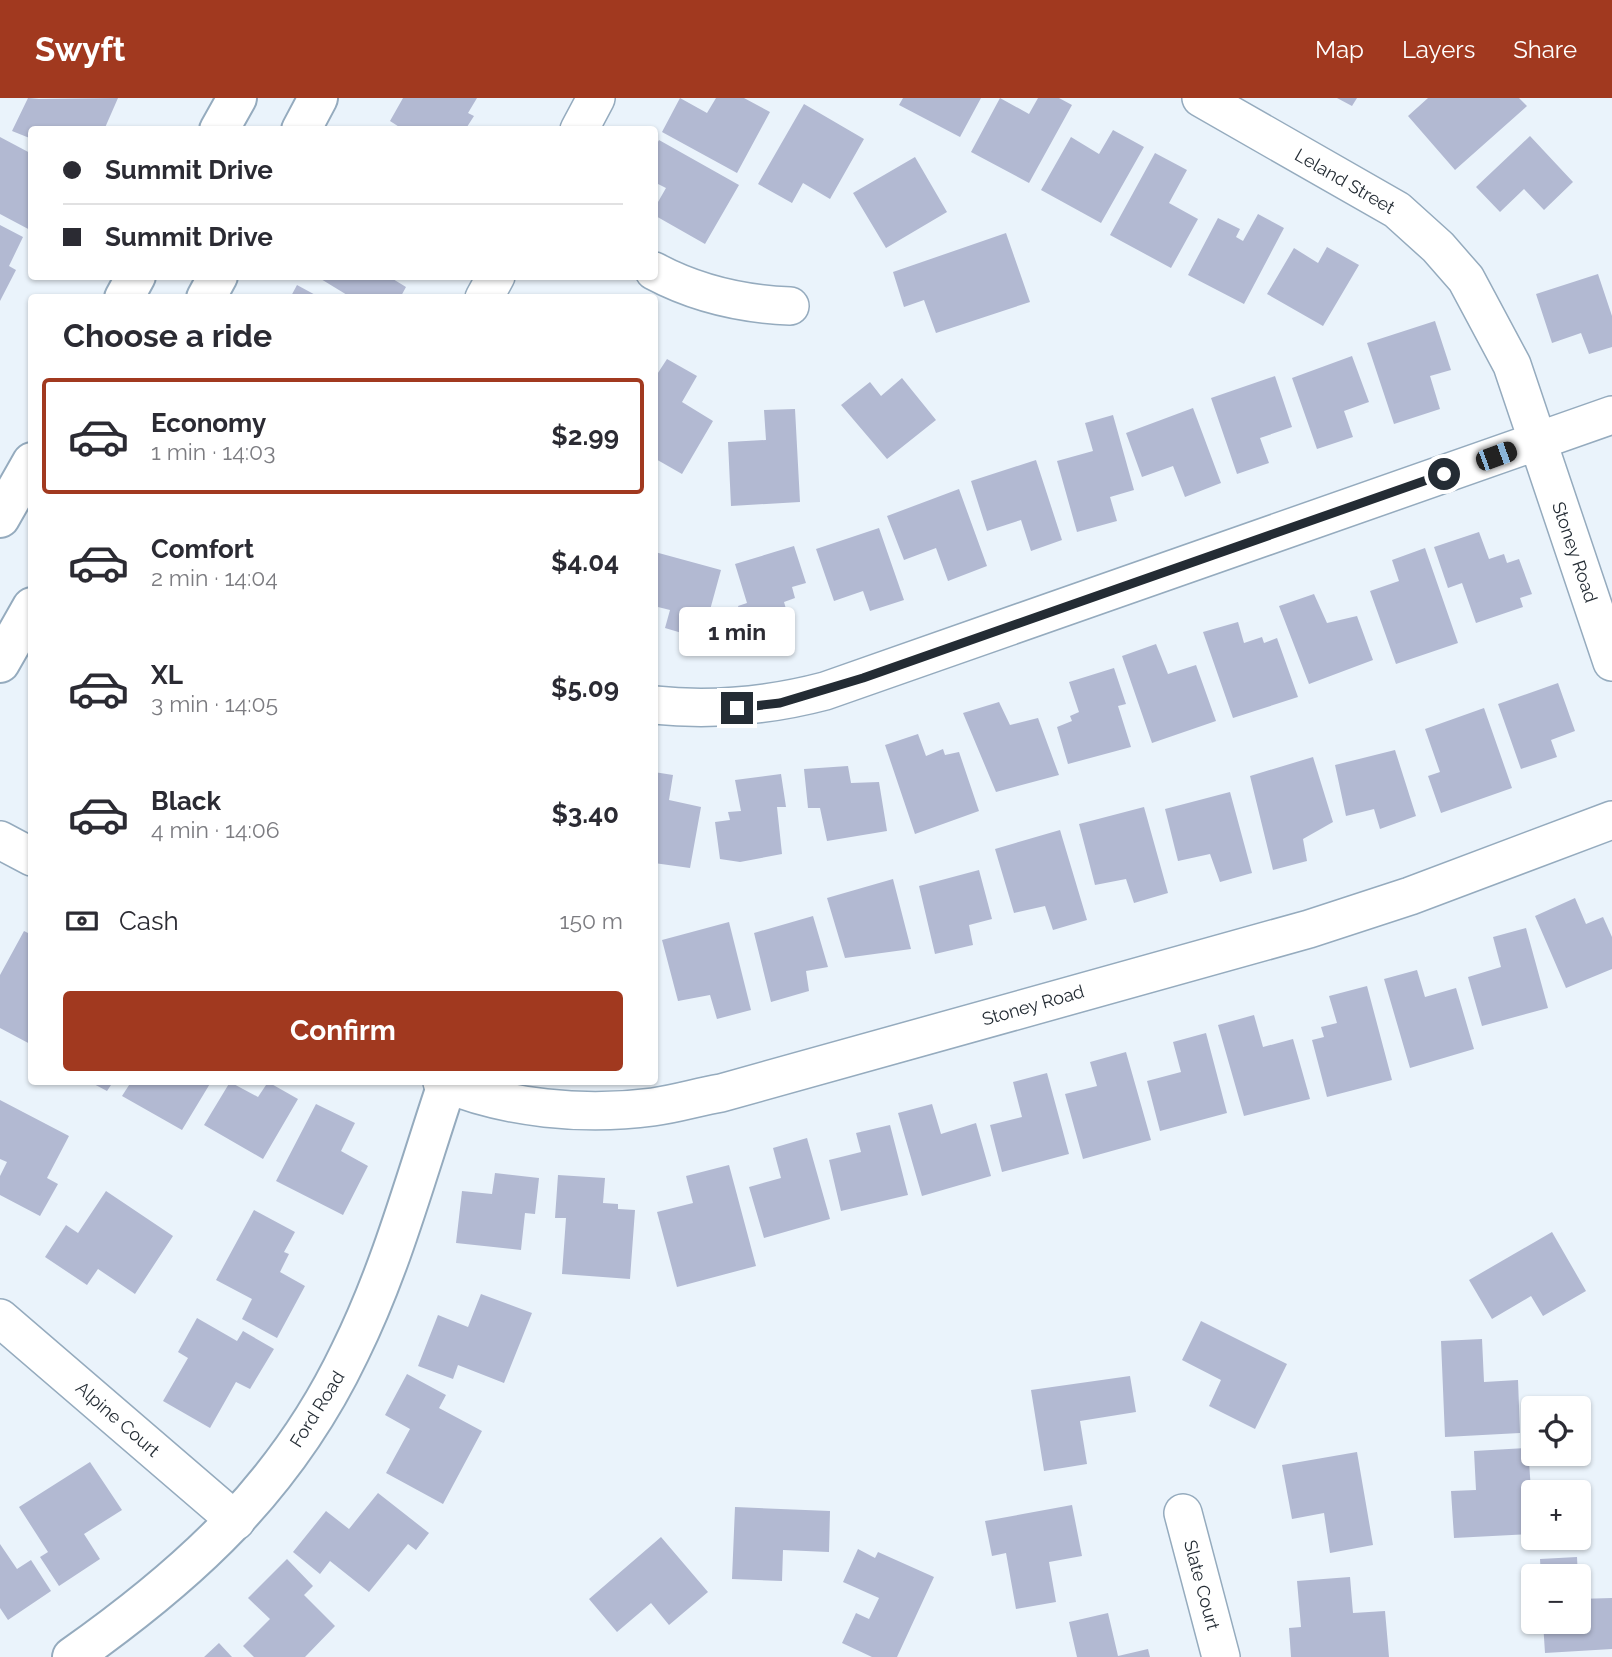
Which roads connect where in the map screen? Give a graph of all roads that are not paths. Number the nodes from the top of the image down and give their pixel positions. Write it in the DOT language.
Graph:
graph roads {
  1 [pos="237,98"];
  2 [pos="318,98"];
  3 [pos="597,98"];
  4 [pos="1200,98"];
  5 [pos="221,126"];
  6 [pos="303,126"];
  7 [pos="581,126"];
  8 [pos="658,273"];
  9 [pos="790,306"];
  10 [pos="1612,415"];
  11 [pos="1537,442"];
  12 [pos="28,469"];
  13 [pos="0,518"];
  14 [pos="28,614"];
  15 [pos="1612,662"];
  16 [pos="0,663"];
  17 [pos="658,705"];
  18 [pos="1612,820"];
  19 [pos="0,840"];
  20 [pos="28,855"];
  21 [pos="444,1085"];
  22 [pos="452,1085"];
  23 [pos="0,1318"];
  24 [pos="1183,1513"];
  25 [pos="236,1521"];
  26 [pos="72,1657"];
  27 [pos="1221,1657"];
  1 -- 5 [label="street"];
  2 -- 6 [label="street"];
  3 -- 7 [label="street"];
  4 -- 11 [label="street, Leland Street"];
  8 -- 9 [label="street"];
  10 -- 11 [label="street"];
  11 -- 15 [label="street, Stoney Road"];
  11 -- 17 [label="street"];
  12 -- 13 [label="street"];
  14 -- 16 [label="street"];
  18 -- 22 [label="street, Stoney Road"];
  19 -- 20 [label="street"];
  21 -- 25 [label="street, Ford Road"];
  23 -- 25 [label="street, Alpine Court"];
  24 -- 27 [label="street, Slate Court"];
  25 -- 26 [label="street, Ford Road"];
}
